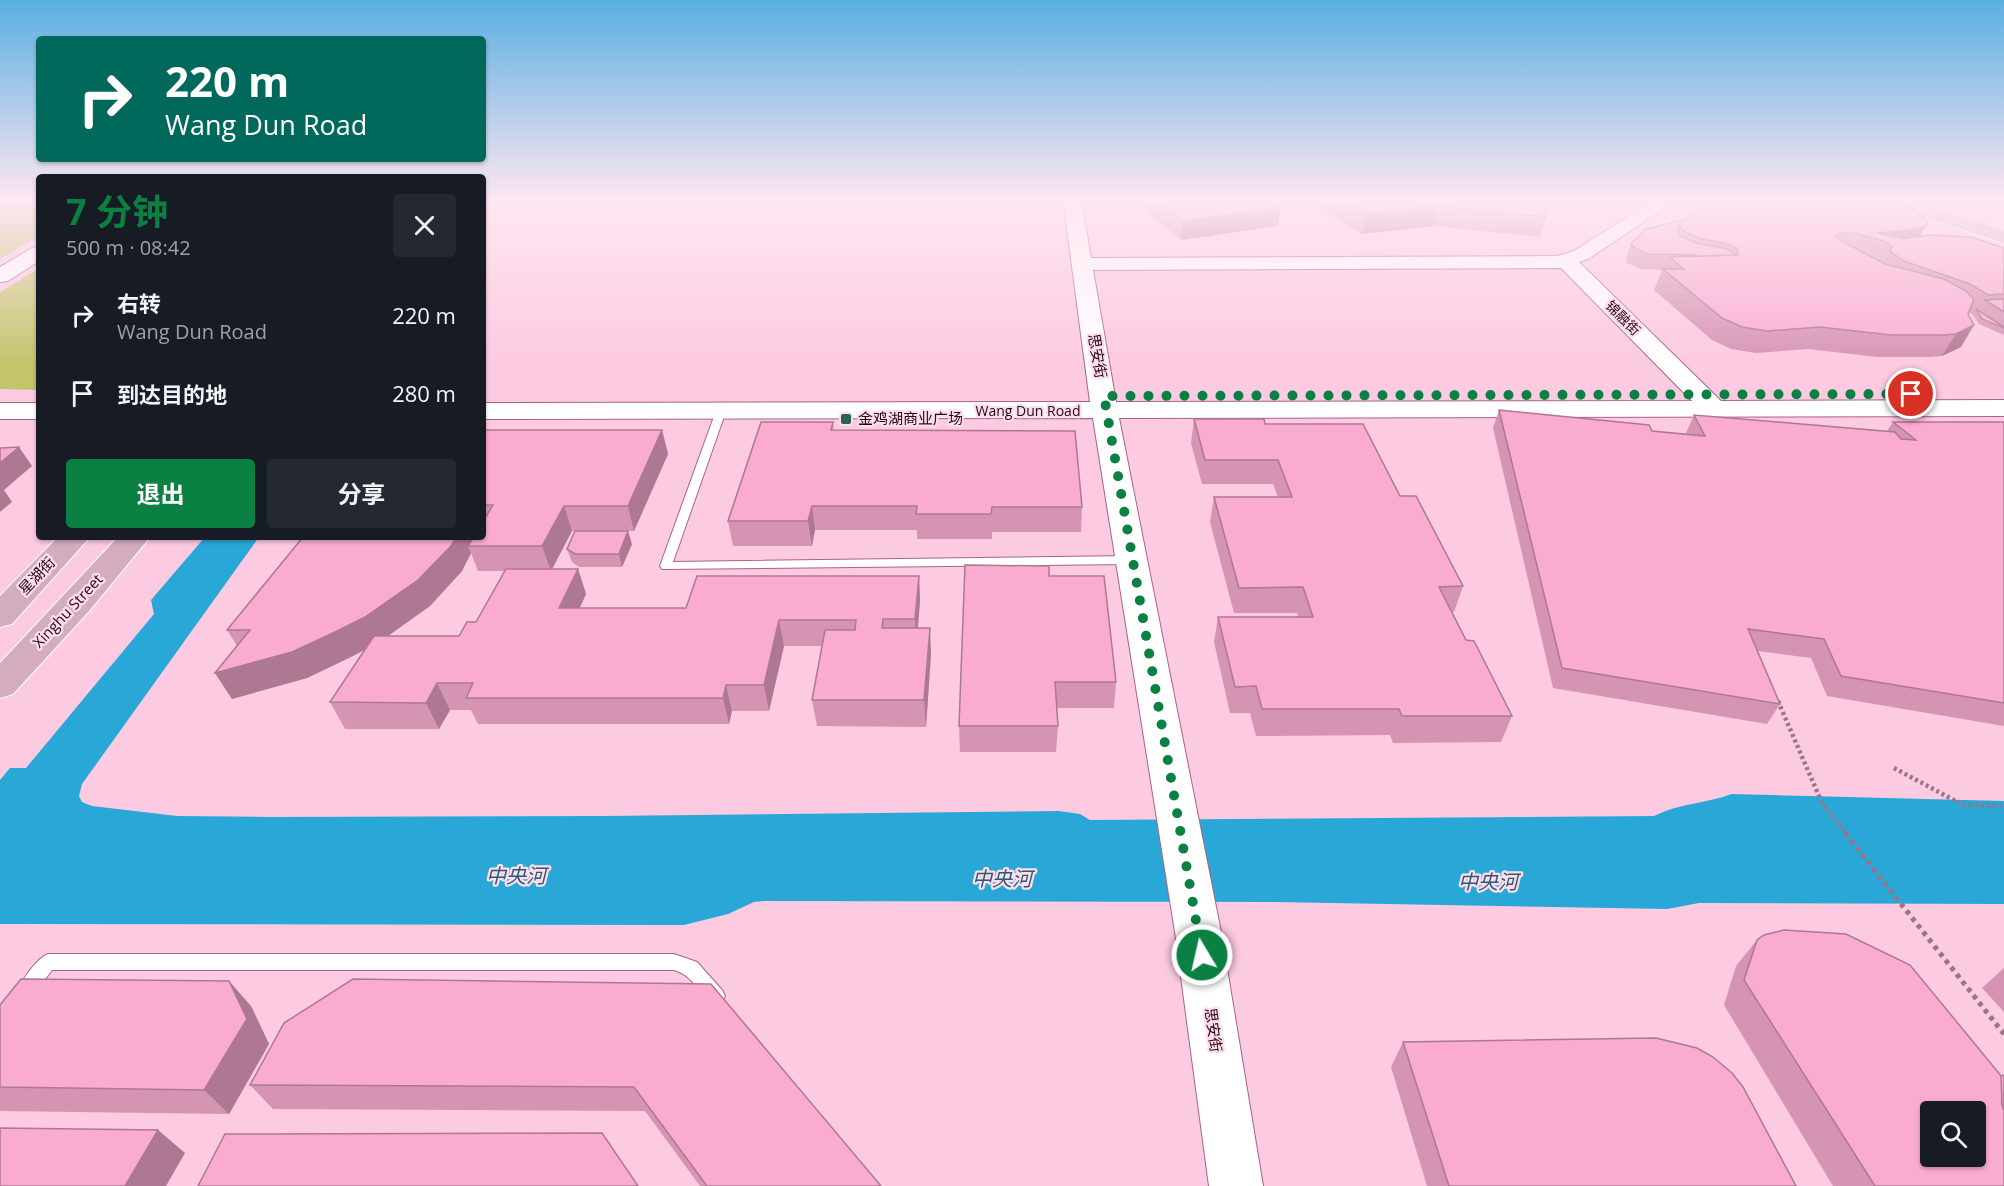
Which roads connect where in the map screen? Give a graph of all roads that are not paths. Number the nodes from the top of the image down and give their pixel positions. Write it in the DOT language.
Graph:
graph roads {
  1 [pos="35,254"];
  2 [pos="1080,254"];
  3 [pos="1582,254"];
  4 [pos="1566,261"];
  5 [pos="1081,264"];
  6 [pos="0,276"];
  7 [pos="2004,394"];
  8 [pos="0,396"];
  9 [pos="36,396"];
  10 [pos="486,396"];
  11 [pos="1708,402"];
  12 [pos="1105,404"];
  13 [pos="2004,408"];
  14 [pos="0,411"];
  15 [pos="36,411"];
  16 [pos="486,411"];
  17 [pos="721,411"];
  18 [pos="72,540"];
  19 [pos="132,540"];
  20 [pos="1131,560"];
  21 [pos="0,616"];
  22 [pos="0,684"];
  23 [pos="14,1007"];
  24 [pos="728,1011"];
  25 [pos="1236,1186"];
  1 -- 6 [label="street"];
  2 -- 5 [label="street, 思安街"];
  3 -- 4 [label="street"];
  4 -- 5 [label="street"];
  4 -- 11 [label="street, 锦融街"];
  5 -- 12 [label="street, 思安街"];
  7 -- 11 [label="street, Wang Dun Road"];
  8 -- 9 [label="street"];
  10 -- 12 [label="street, Wang Dun Road"];
  11 -- 12 [label="street, Wang Dun Road"];
  11 -- 13 [label="street, Wang Dun Road"];
  12 -- 17 [label="street, Wang Dun Road"];
  12 -- 20 [label="street, 思安街"];
  14 -- 15 [label="street"];
  16 -- 17 [label="street, Wang Dun Road"];
  17 -- 20 [label="lane"];
  18 -- 21 [label="main road, 星湖街"];
  19 -- 22 [label="main road, Xinghu Street"];
  20 -- 25 [label="street, 思安街"];
  23 -- 24 [label="lane"];
}
